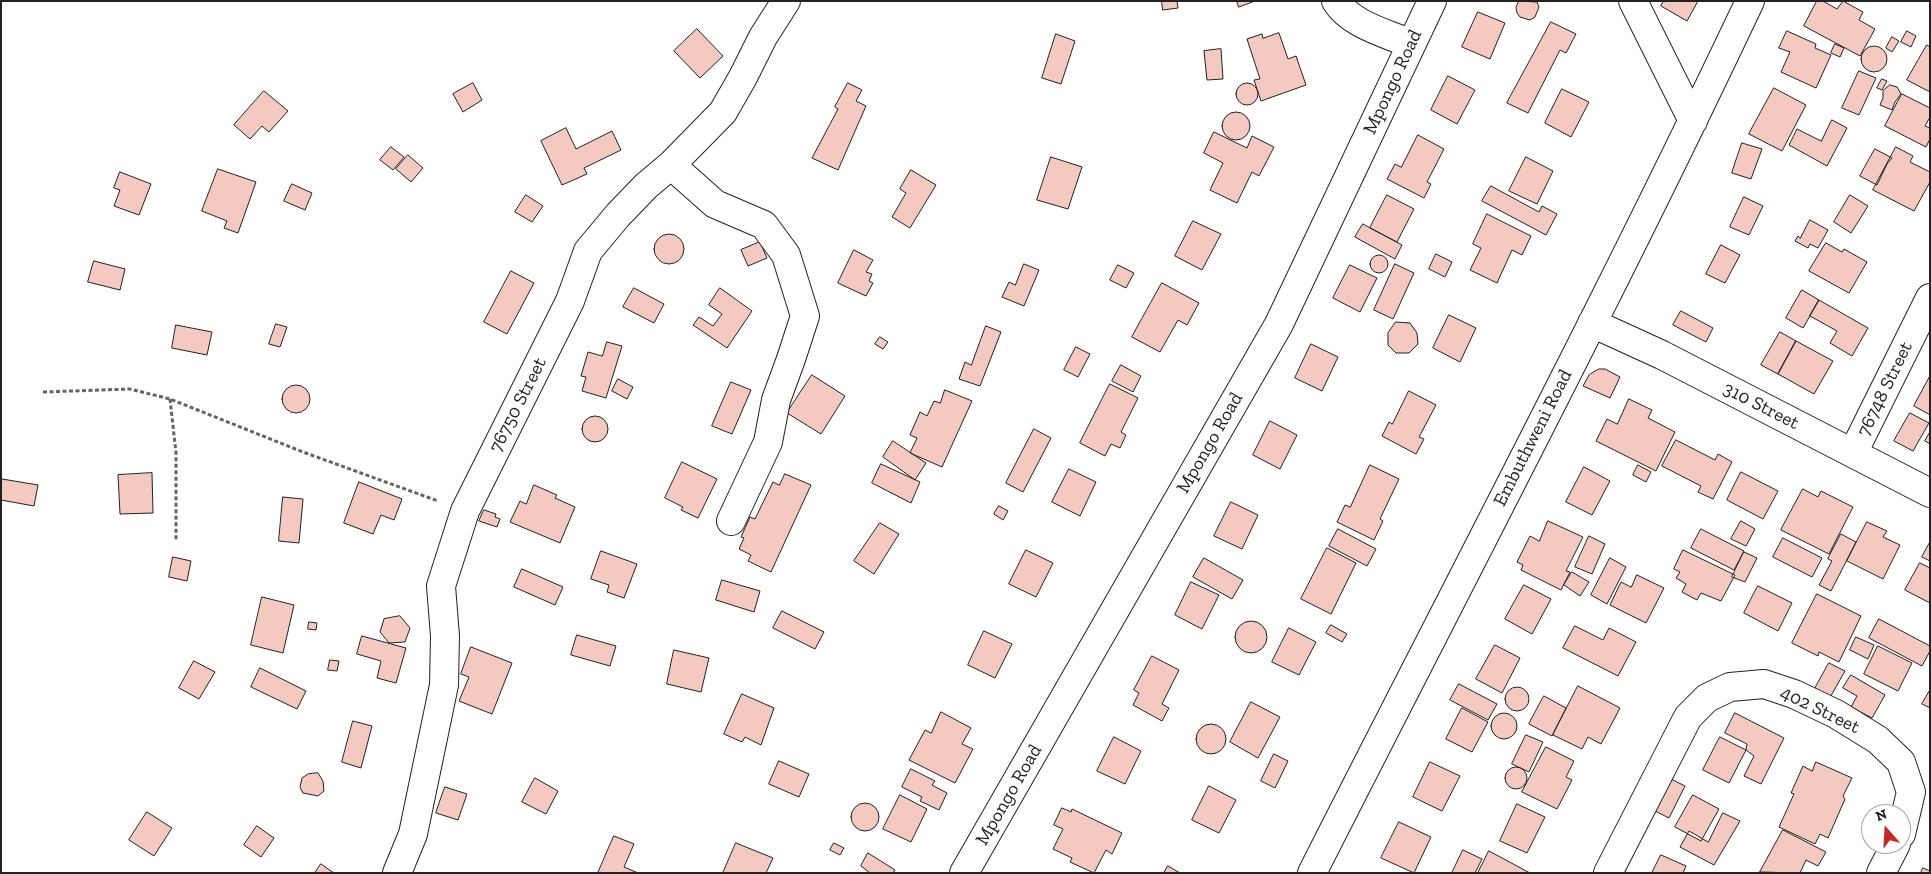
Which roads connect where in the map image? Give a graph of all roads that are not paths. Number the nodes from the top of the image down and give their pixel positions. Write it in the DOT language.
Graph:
graph roads {
  1 [pos="786,1"];
  2 [pos="1336,1"];
  3 [pos="1432,1"];
  4 [pos="1633,1"];
  5 [pos="1750,1"];
  6 [pos="1411,44"];
  7 [pos="1693,121"];
  8 [pos="671,164"];
  9 [pos="1930,298"];
  10 [pos="1592,323"];
  11 [pos="1853,453"];
  12 [pos="1930,493"];
  13 [pos="732,521"];
  14 [pos="1909,804"];
  15 [pos="1890,854"];
  16 [pos="397,873"];
  17 [pos="964,873"];
  18 [pos="1312,873"];
  19 [pos="1608,873"];
  20 [pos="1880,873"];
  1 -- 8 [label="street, 76750 Street"];
  2 -- 6 [label="street"];
  3 -- 6 [label="street, Mpongo Road"];
  4 -- 7 [label="street"];
  5 -- 7 [label="street, Embuthweni Road"];
  6 -- 17 [label="street, Mpongo Road"];
  7 -- 10 [label="street, Embuthweni Road"];
  8 -- 13 [label="street"];
  8 -- 16 [label="street, 76750 Street"];
  9 -- 11 [label="street, 76748 Street"];
  10 -- 11 [label="street, 310 Street"];
  10 -- 18 [label="street, Embuthweni Road"];
  11 -- 12 [label="street, 310 Street"];
  14 -- 19 [label="street, 402 Street"];
  15 -- 20 [label="street"];
}
